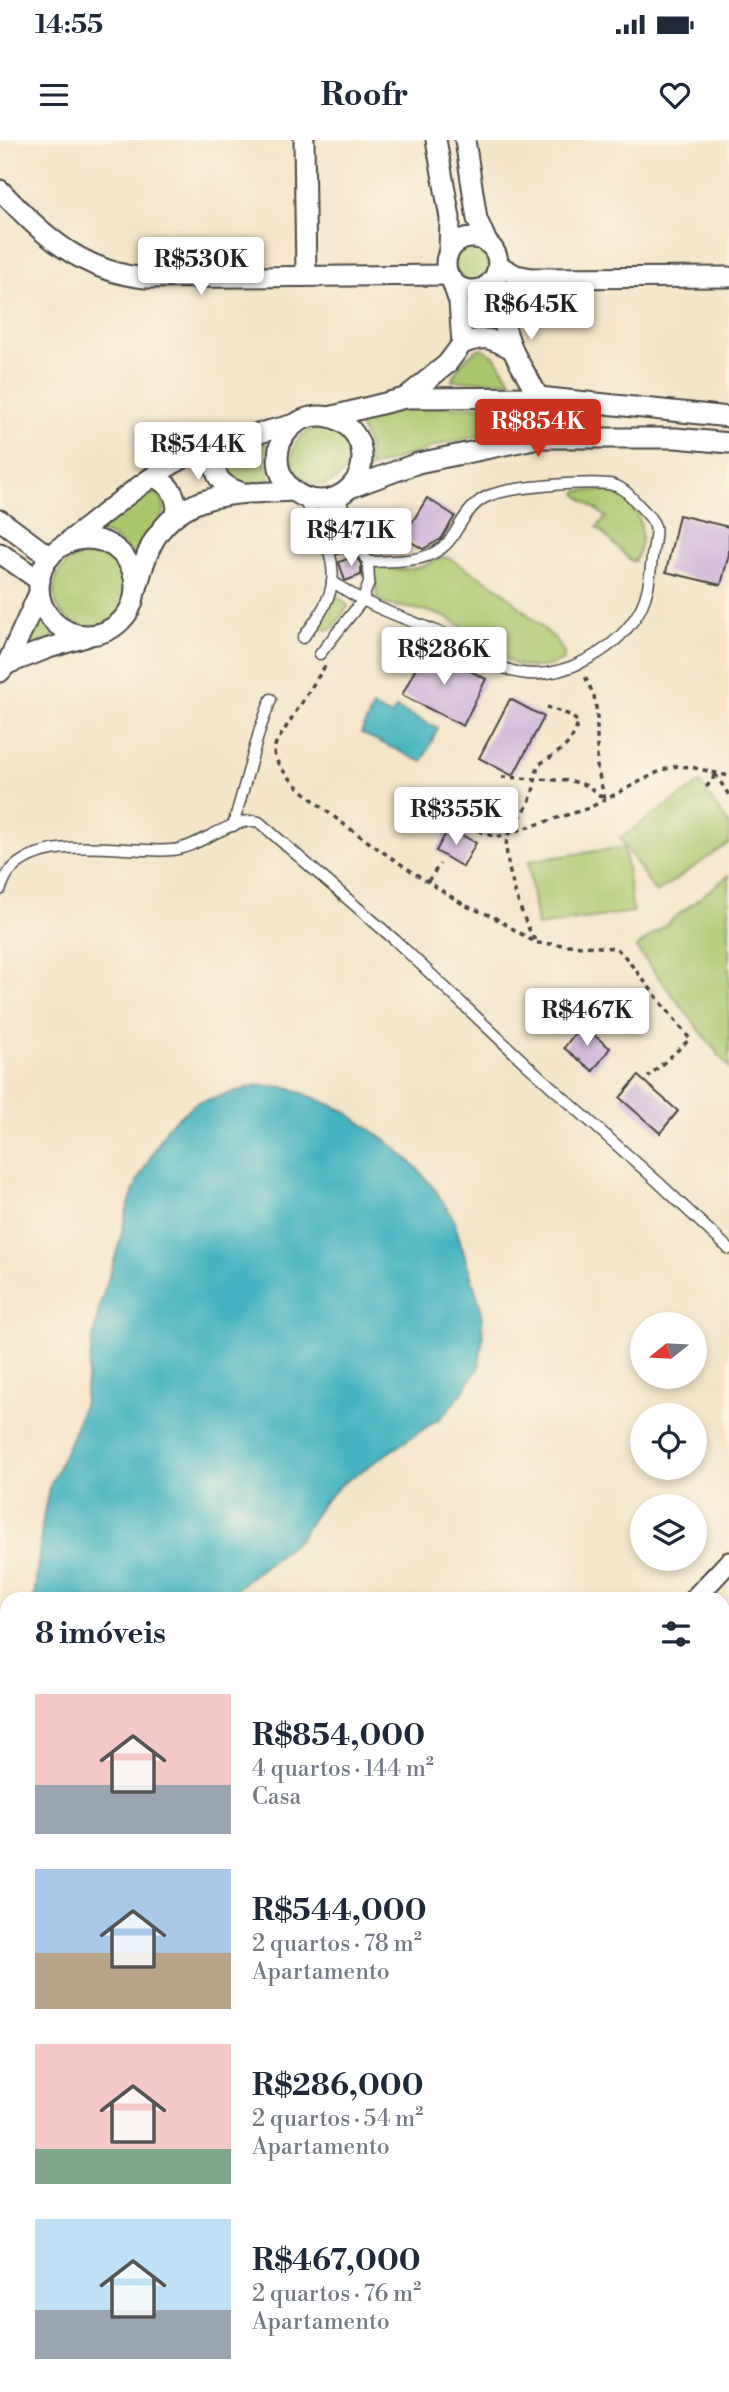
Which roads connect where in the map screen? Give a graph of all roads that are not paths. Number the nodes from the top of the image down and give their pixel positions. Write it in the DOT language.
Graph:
graph roads {
  1 [pos="304,140"];
  2 [pos="436,140"];
  3 [pos="465,140"];
  4 [pos="0,190"];
  5 [pos="487,243"];
  6 [pos="449,252"];
  7 [pos="497,269"];
  8 [pos="306,275"];
  9 [pos="450,277"];
  10 [pos="729,277"];
  11 [pos="462,344"];
  12 [pos="512,349"];
  13 [pos="539,397"];
  14 [pos="405,398"];
  15 [pos="330,417"];
  16 [pos="729,417"];
  17 [pos="296,424"];
  18 [pos="539,438"];
  19 [pos="226,443"];
  20 [pos="729,443"];
  21 [pos="153,477"];
  22 [pos="344,492"];
  23 [pos="246,494"];
  24 [pos="297,494"];
  25 [pos="177,513"];
  26 [pos="0,520"];
  27 [pos="355,542"];
  28 [pos="66,543"];
  29 [pos="330,551"];
  30 [pos="0,552"];
  31 [pos="50,557"];
  32 [pos="368,562"];
  33 [pos="332,580"];
  34 [pos="39,587"];
  35 [pos="135,592"];
  36 [pos="362,601"];
  37 [pos="87,637"];
  38 [pos="303,638"];
  39 [pos="320,654"];
  40 [pos="4,668"];
  41 [pos="271,699"];
  42 [pos="233,826"];
  43 [pos="0,890"];
  44 [pos="729,1249"];
  45 [pos="729,1562"];
  46 [pos="701,1592"];
  1 -- 8 [label="street"];
  2 -- 6 [label="street"];
  3 -- 5 [label="street"];
  4 -- 8 [label="street"];
  5 -- 6 [label="street"];
  5 -- 7 [label="street"];
  6 -- 9 [label="street"];
  7 -- 9 [label="street"];
  7 -- 10 [label="street"];
  7 -- 12 [label="street"];
  8 -- 9 [label="street"];
  9 -- 11 [label="street"];
  11 -- 12 [label="street"];
  11 -- 14 [label="street"];
  12 -- 13 [label="street"];
  13 -- 14 [label="street"];
  13 -- 16 [label="street"];
  13 -- 18 [label="street"];
  14 -- 15 [label="street"];
  15 -- 17 [label="street"];
  15 -- 22 [label="street"];
  17 -- 19 [label="street"];
  17 -- 24 [label="street"];
  18 -- 20 [label="street"];
  18 -- 22 [label="street"];
  19 -- 21 [label="street"];
  19 -- 23 [label="street"];
  21 -- 25 [label="street"];
  21 -- 28 [label="street"];
  22 -- 24 [label="street"];
  22 -- 27 [label="lane"];
  23 -- 24 [label="street"];
  23 -- 25 [label="street"];
  24 -- 29 [label="lane"];
  25 -- 35 [label="street"];
  26 -- 31 [label="street"];
  27 -- 29 [label="lane"];
  27 -- 32 [label="lane"];
  28 -- 31 [label="street"];
  28 -- 35 [label="street"];
  29 -- 33 [label="lane"];
  30 -- 34 [label="street"];
  31 -- 34 [label="street"];
  32 -- 36 [label="lane"];
  32 -- 36 [label="lane"];
  33 -- 36 [label="lane"];
  33 -- 38 [label="lane"];
  34 -- 37 [label="street"];
  34 -- 40 [label="street"];
  35 -- 37 [label="street"];
  36 -- 39 [label="lane"];
  37 -- 40 [label="street"];
  41 -- 42 [label="lane"];
  42 -- 43 [label="lane"];
  42 -- 44 [label="lane"];
  45 -- 46 [label="street"];
}
